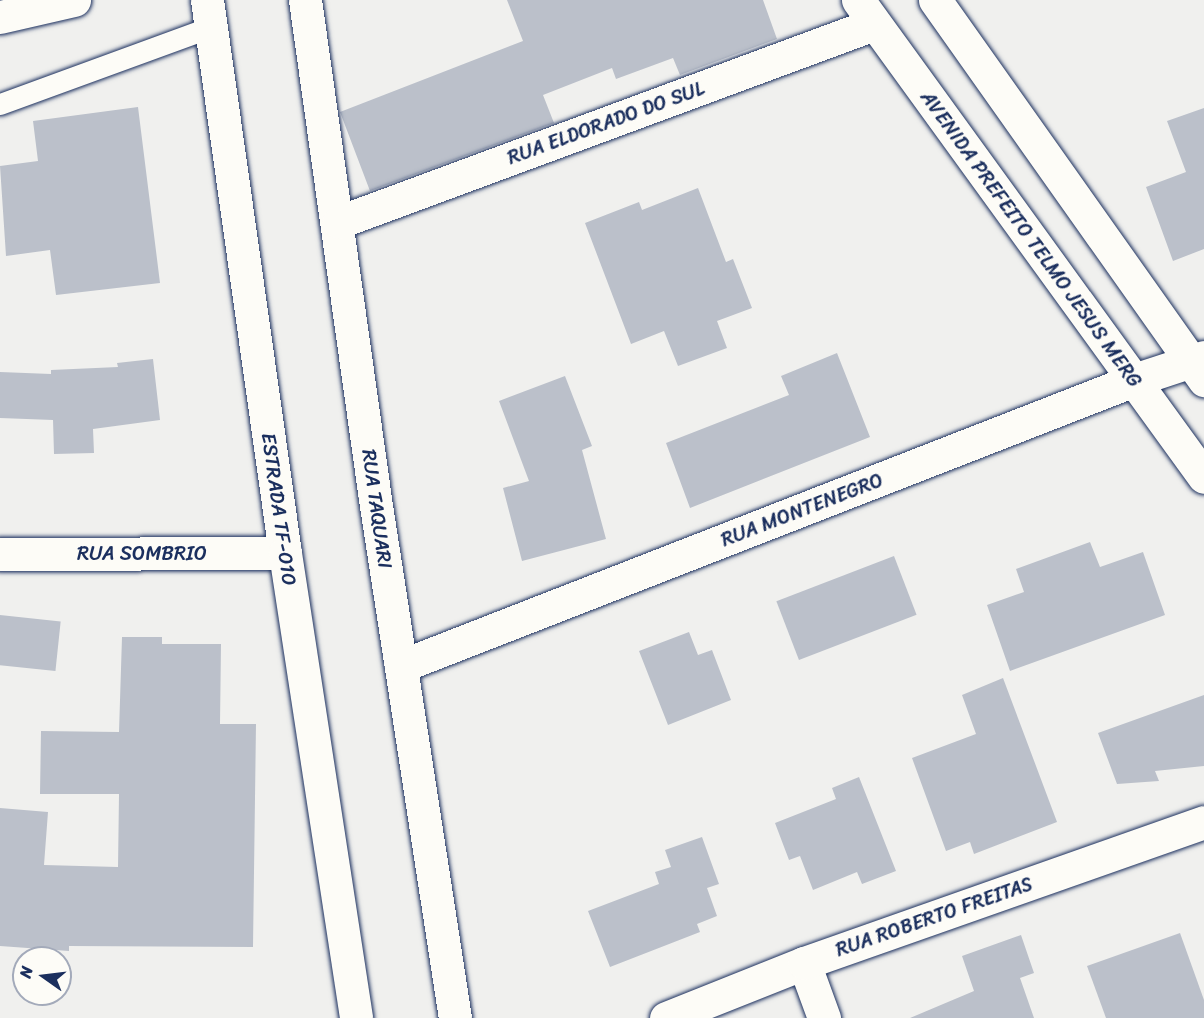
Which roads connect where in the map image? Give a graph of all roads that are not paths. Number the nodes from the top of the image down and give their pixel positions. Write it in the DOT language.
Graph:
graph roads {
  1 [pos="74,0"];
  2 [pos="305,0"];
  3 [pos="935,0"];
  4 [pos="866,12"];
  5 [pos="208,13"];
  6 [pos="0,17"];
  7 [pos="0,104"];
  8 [pos="339,222"];
  9 [pos="1200,366"];
  10 [pos="1134,380"];
  11 [pos="1204,477"];
  12 [pos="285,553"];
  13 [pos="0,554"];
  14 [pos="400,666"];
  15 [pos="1204,823"];
  16 [pos="804,963"];
  17 [pos="356,1018"];
  18 [pos="455,1018"];
  19 [pos="666,1018"];
  20 [pos="824,1018"];
  1 -- 6 [label="street"];
  2 -- 8 [label="street, RUA TAQUARI"];
  3 -- 9 [label="street"];
  4 -- 8 [label="street, RUA ELDORADO DO SUL"];
  4 -- 10 [label="street, AVENIDA PREFEITO TELMO JESUS MERG"];
  5 -- 7 [label="lane"];
  5 -- 12 [label="street, ESTRADA TF-010"];
  8 -- 14 [label="street, RUA TAQUARI"];
  9 -- 10 [label="street, RUA MONTENEGRO"];
  10 -- 11 [label="street, AVENIDA PREFEITO TELMO JESUS MERG"];
  10 -- 14 [label="street, RUA MONTENEGRO"];
  12 -- 13 [label="street, RUA SOMBRIO"];
  12 -- 17 [label="street, ESTRADA TF-010"];
  14 -- 18 [label="street, RUA TAQUARI"];
  15 -- 16 [label="street, RUA ROBERTO FREITAS"];
  16 -- 19 [label="street, RUA ROBERTO FREITAS"];
  16 -- 20 [label="street"];
}
